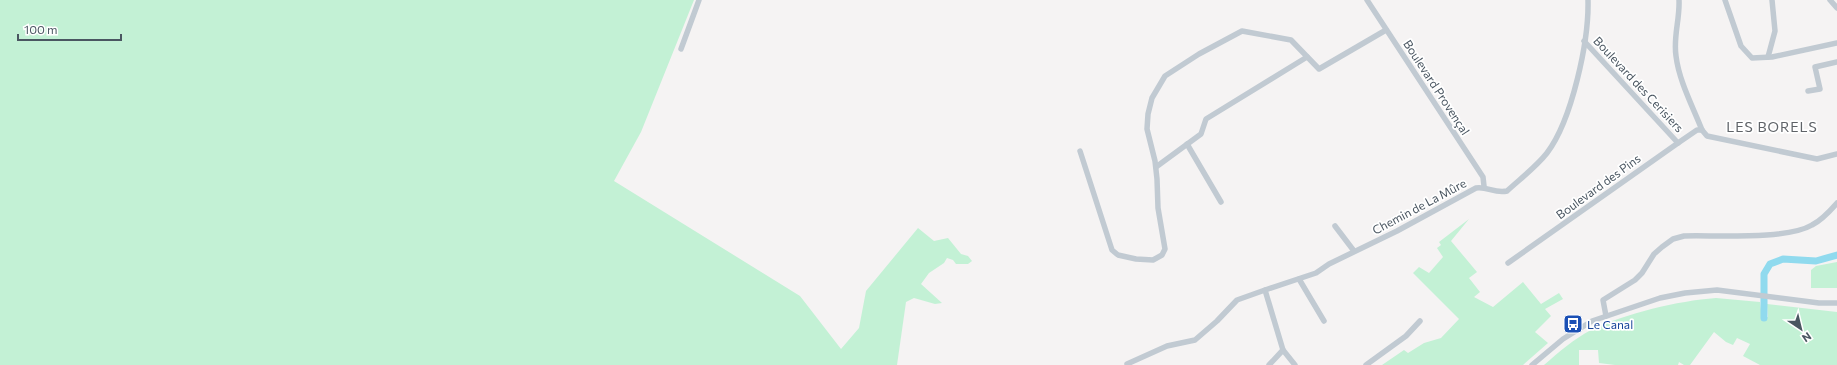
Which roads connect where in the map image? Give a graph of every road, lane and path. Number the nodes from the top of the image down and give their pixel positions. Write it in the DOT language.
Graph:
graph roads {
  1 [pos="699,0"];
  2 [pos="1367,0"];
  3 [pos="1588,0"];
  4 [pos="1679,0"];
  5 [pos="1725,0"];
  6 [pos="1772,0"];
  7 [pos="1830,0"];
  8 [pos="1837,8"];
  9 [pos="1386,30"];
  10 [pos="1584,41"];
  11 [pos="1837,43"];
  12 [pos="681,48"];
  13 [pos="1307,56"];
  14 [pos="1768,57"];
  15 [pos="1837,62"];
  16 [pos="1808,91"];
  17 [pos="1702,130"];
  18 [pos="1678,142"];
  19 [pos="1187,144"];
  20 [pos="1080,151"];
  21 [pos="1837,154"];
  22 [pos="1156,167"];
  23 [pos="1484,186"];
  24 [pos="1221,202"];
  25 [pos="1837,203"];
  26 [pos="1335,226"];
  27 [pos="1354,251"];
  28 [pos="1508,263"];
  29 [pos="1299,279"];
  30 [pos="1265,290"];
  31 [pos="1837,303"];
  32 [pos="1606,316"];
  33 [pos="1324,321"];
  34 [pos="1420,321"];
  35 [pos="1283,350"];
  36 [pos="1127,364"];
  37 [pos="1270,365"];
  38 [pos="1295,365"];
  39 [pos="1366,365"];
  40 [pos="1532,365"];
  1 -- 12 [label="street"];
  2 -- 9 [label="street, Boulevard Provençal"];
  3 -- 10 [label="street, Chemin de La Mûre"];
  4 -- 17 [label="street"];
  5 -- 14 [label="street"];
  6 -- 14 [label="street"];
  7 -- 8 [label="street"];
  9 -- 13 [label="street"];
  9 -- 23 [label="street, Boulevard Provençal"];
  10 -- 18 [label="street, Boulevard des Cerisiers"];
  10 -- 23 [label="street, Chemin de La Mûre"];
  11 -- 14 [label="street"];
  13 -- 19 [label="street"];
  13 -- 22 [label="street"];
  15 -- 16 [label="street"];
  17 -- 18 [label="street, Boulevard des Pins"];
  17 -- 21 [label="street"];
  18 -- 28 [label="street, Boulevard des Pins"];
  19 -- 22 [label="street"];
  19 -- 24 [label="street"];
  20 -- 22 [label="street"];
  23 -- 27 [label="street, Chemin de La Mûre"];
  25 -- 32 [label="street"];
  26 -- 27 [label="street"];
  27 -- 29 [label="street, Chemin de La Mûre"];
  29 -- 30 [label="street, Chemin de La Mûre"];
  29 -- 33 [label="street"];
  30 -- 35 [label="street"];
  30 -- 36 [label="street, Chemin de La Mûre"];
  31 -- 32 [label="street"];
  32 -- 40 [label="street"];
  34 -- 39 [label="street"];
  35 -- 37 [label="street"];
  35 -- 38 [label="street"];
}
